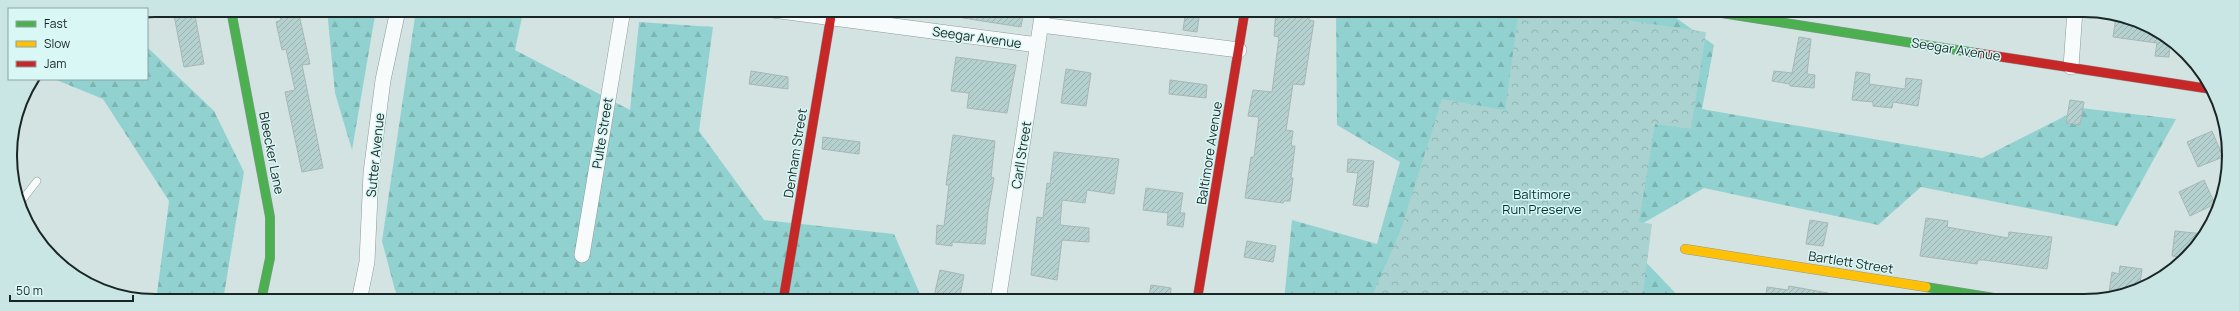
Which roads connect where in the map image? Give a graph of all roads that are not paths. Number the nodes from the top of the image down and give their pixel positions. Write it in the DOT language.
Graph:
graph roads {
  1 [pos="232,17"];
  2 [pos="396,17"];
  3 [pos="621,17"];
  4 [pos="830,17"];
  5 [pos="851,17"];
  6 [pos="1042,17"];
  7 [pos="1244,17"];
  8 [pos="1747,17"];
  9 [pos="2075,17"];
  10 [pos="1041,25"];
  11 [pos="1038,45"];
  12 [pos="1239,50"];
  13 [pos="2071,67"];
  14 [pos="2204,88"];
  15 [pos="37,180"];
  16 [pos="24,198"];
  17 [pos="1685,249"];
  18 [pos="582,255"];
  19 [pos="264,294"];
  20 [pos="360,294"];
  21 [pos="784,294"];
  22 [pos="999,294"];
  23 [pos="1198,294"];
  24 [pos="1969,294"];
  1 -- 19 [label="street, Bleecker Lane"];
  2 -- 20 [label="street, Sutter Avenue"];
  3 -- 18 [label="street, Pulte Street"];
  4 -- 21 [label="street, Denham Street"];
  5 -- 11 [label="street, Seegar Avenue"];
  6 -- 10 [label="street, Carll Street"];
  7 -- 12 [label="street, Baltimore Avenue"];
  8 -- 13 [label="street, Seegar Avenue"];
  9 -- 13 [label="street"];
  10 -- 11 [label="street, Carll Street"];
  10 -- 12 [label="street"];
  11 -- 22 [label="street, Carll Street"];
  12 -- 23 [label="street, Baltimore Avenue"];
  13 -- 14 [label="street, Seegar Avenue"];
  15 -- 16 [label="lane"];
  17 -- 24 [label="street, Bartlett Street"];
}
